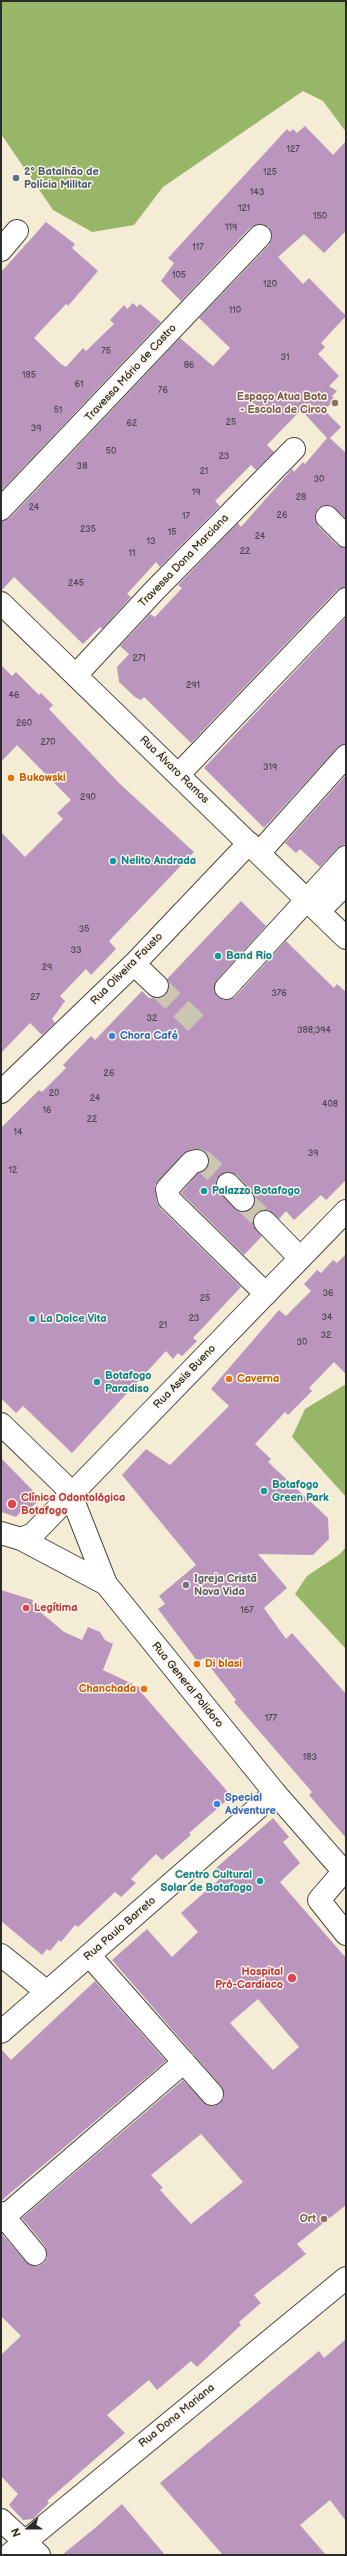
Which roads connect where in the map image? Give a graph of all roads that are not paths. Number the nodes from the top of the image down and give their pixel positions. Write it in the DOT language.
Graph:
graph roads {
  1 [pos="17,231"];
  2 [pos="260,236"];
  3 [pos="1,250"];
  4 [pos="294,449"];
  5 [pos="1,509"];
  6 [pos="327,517"];
  7 [pos="346,536"];
  8 [pos="346,599"];
  9 [pos="5,614"];
  10 [pos="76,675"];
  11 [pos="346,756"];
  12 [pos="179,774"];
  13 [pos="254,848"];
  14 [pos="346,857"];
  15 [pos="345,885"];
  16 [pos="313,905"];
  17 [pos="346,938"];
  18 [pos="134,964"];
  19 [pos="157,986"];
  20 [pos="226,988"];
  21 [pos="1,1092"];
  22 [pos="197,1162"];
  23 [pos="228,1184"];
  24 [pos="243,1200"];
  25 [pos="346,1211"];
  26 [pos="265,1222"];
  27 [pos="300,1258"];
  28 [pos="266,1294"];
  29 [pos="1,1424"];
  30 [pos="71,1495"];
  31 [pos="1,1533"];
  32 [pos="22,1539"];
  33 [pos="106,1584"];
  34 [pos="274,1793"];
  35 [pos="345,1873"];
  36 [pos="346,1934"];
  37 [pos="1,1955"];
  38 [pos="89,1955"];
  39 [pos="47,1992"];
  40 [pos="1,2032"];
  41 [pos="184,2062"];
  42 [pos="212,2094"];
  43 [pos="2,2215"];
  44 [pos="35,2254"];
  45 [pos="346,2278"];
  46 [pos="1,2520"];
  47 [pos="24,2550"];
  1 -- 3 [label="street"];
  2 -- 5 [label="street, Travessa Mário de Castro"];
  4 -- 10 [label="street, Travessa Dona Marciana"];
  6 -- 7 [label="street"];
  8 -- 12 [label="street"];
  9 -- 10 [label="street, Rua Álvaro Ramos"];
  10 -- 12 [label="street, Rua Álvaro Ramos"];
  11 -- 13 [label="street, Rua Oliveira Fausto"];
  12 -- 13 [label="street, Rua Álvaro Ramos"];
  13 -- 16 [label="street, Rua Álvaro Ramos"];
  13 -- 18 [label="street, Rua Oliveira Fausto"];
  14 -- 16 [label="street"];
  15 -- 16 [label="street"];
  16 -- 17 [label="street, Rua Álvaro Ramos"];
  16 -- 20 [label="street"];
  18 -- 19 [label="street"];
  18 -- 21 [label="street, Rua Oliveira Fausto"];
  22 -- 28 [label="street"];
  23 -- 24 [label="street"];
  25 -- 27 [label="street, Rua Assis Bueno"];
  26 -- 27 [label="street"];
  27 -- 28 [label="street, Rua Assis Bueno"];
  28 -- 30 [label="street, Rua Assis Bueno"];
  29 -- 30 [label="street"];
  30 -- 32 [label="street, Rua Assis Bueno"];
  30 -- 33 [label="street"];
  31 -- 32 [label="street, Rua General Polidoro"];
  32 -- 33 [label="street, Rua General Polidoro"];
  33 -- 34 [label="street, Rua General Polidoro"];
  34 -- 35 [label="street, Rua General Polidoro"];
  34 -- 38 [label="street, Rua Paulo Barreto"];
  35 -- 36 [label="street"];
  37 -- 39 [label="street"];
  38 -- 39 [label="street, Rua Paulo Barreto"];
  38 -- 41 [label="street"];
  39 -- 40 [label="street, Rua Paulo Barreto"];
  41 -- 42 [label="street"];
  41 -- 43 [label="street"];
  43 -- 44 [label="street"];
  45 -- 47 [label="street, Rua Dona Mariana"];
  46 -- 47 [label="street"];
}
